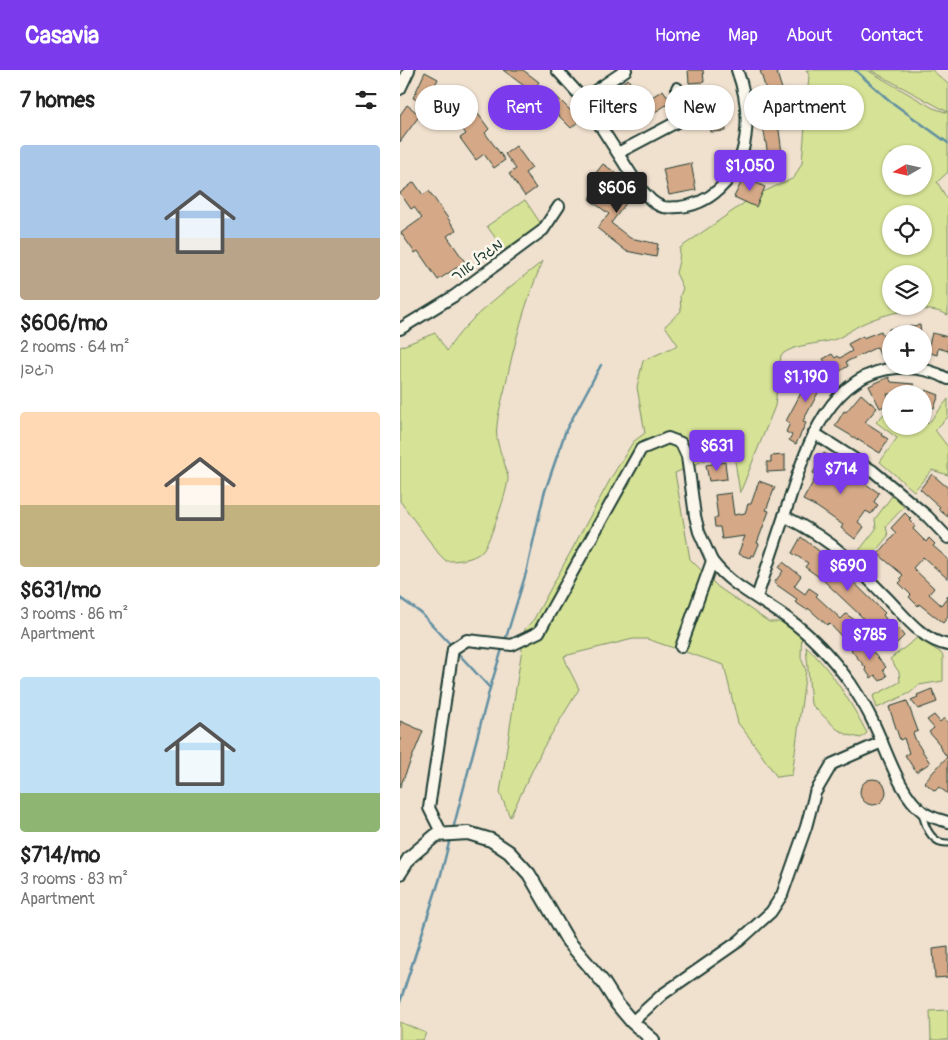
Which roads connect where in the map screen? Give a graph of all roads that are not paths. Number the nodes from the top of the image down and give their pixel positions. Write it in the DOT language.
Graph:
graph roads {
  1 [pos="409,70"];
  2 [pos="557,70"];
  3 [pos="626,70"];
  4 [pos="736,70"];
  5 [pos="570,85"];
  6 [pos="604,85"];
  7 [pos="400,89"];
  8 [pos="665,128"];
  9 [pos="603,130"];
  10 [pos="618,153"];
  11 [pos="559,206"];
  12 [pos="401,326"];
  13 [pos="948,379"];
  14 [pos="814,433"];
  15 [pos="784,516"];
  16 [pos="948,538"];
  17 [pos="712,561"];
  18 [pos="757,597"];
  19 [pos="948,646"];
  20 [pos="680,647"];
  21 [pos="882,742"];
  22 [pos="921,810"];
  23 [pos="948,822"];
  24 [pos="442,834"];
  25 [pos="948,843"];
  26 [pos="400,873"];
  27 [pos="632,1022"];
  28 [pos="653,1040"];
  1 -- 7 [label="street"];
  2 -- 5 [label="street"];
  3 -- 6 [label="street"];
  4 -- 10 [label="street"];
  8 -- 10 [label="street"];
  9 -- 10 [label="street"];
  11 -- 12 [label="street, מגדל אור"];
  13 -- 14 [label="street"];
  14 -- 15 [label="street"];
  14 -- 16 [label="street"];
  15 -- 18 [label="street"];
  15 -- 19 [label="street"];
  17 -- 18 [label="street"];
  17 -- 20 [label="street"];
  17 -- 24 [label="street"];
  18 -- 21 [label="street"];
  21 -- 22 [label="street"];
  21 -- 27 [label="street"];
  22 -- 23 [label="street"];
  22 -- 25 [label="lane"];
  24 -- 26 [label="street"];
  24 -- 27 [label="street"];
  27 -- 28 [label="street"];
}
